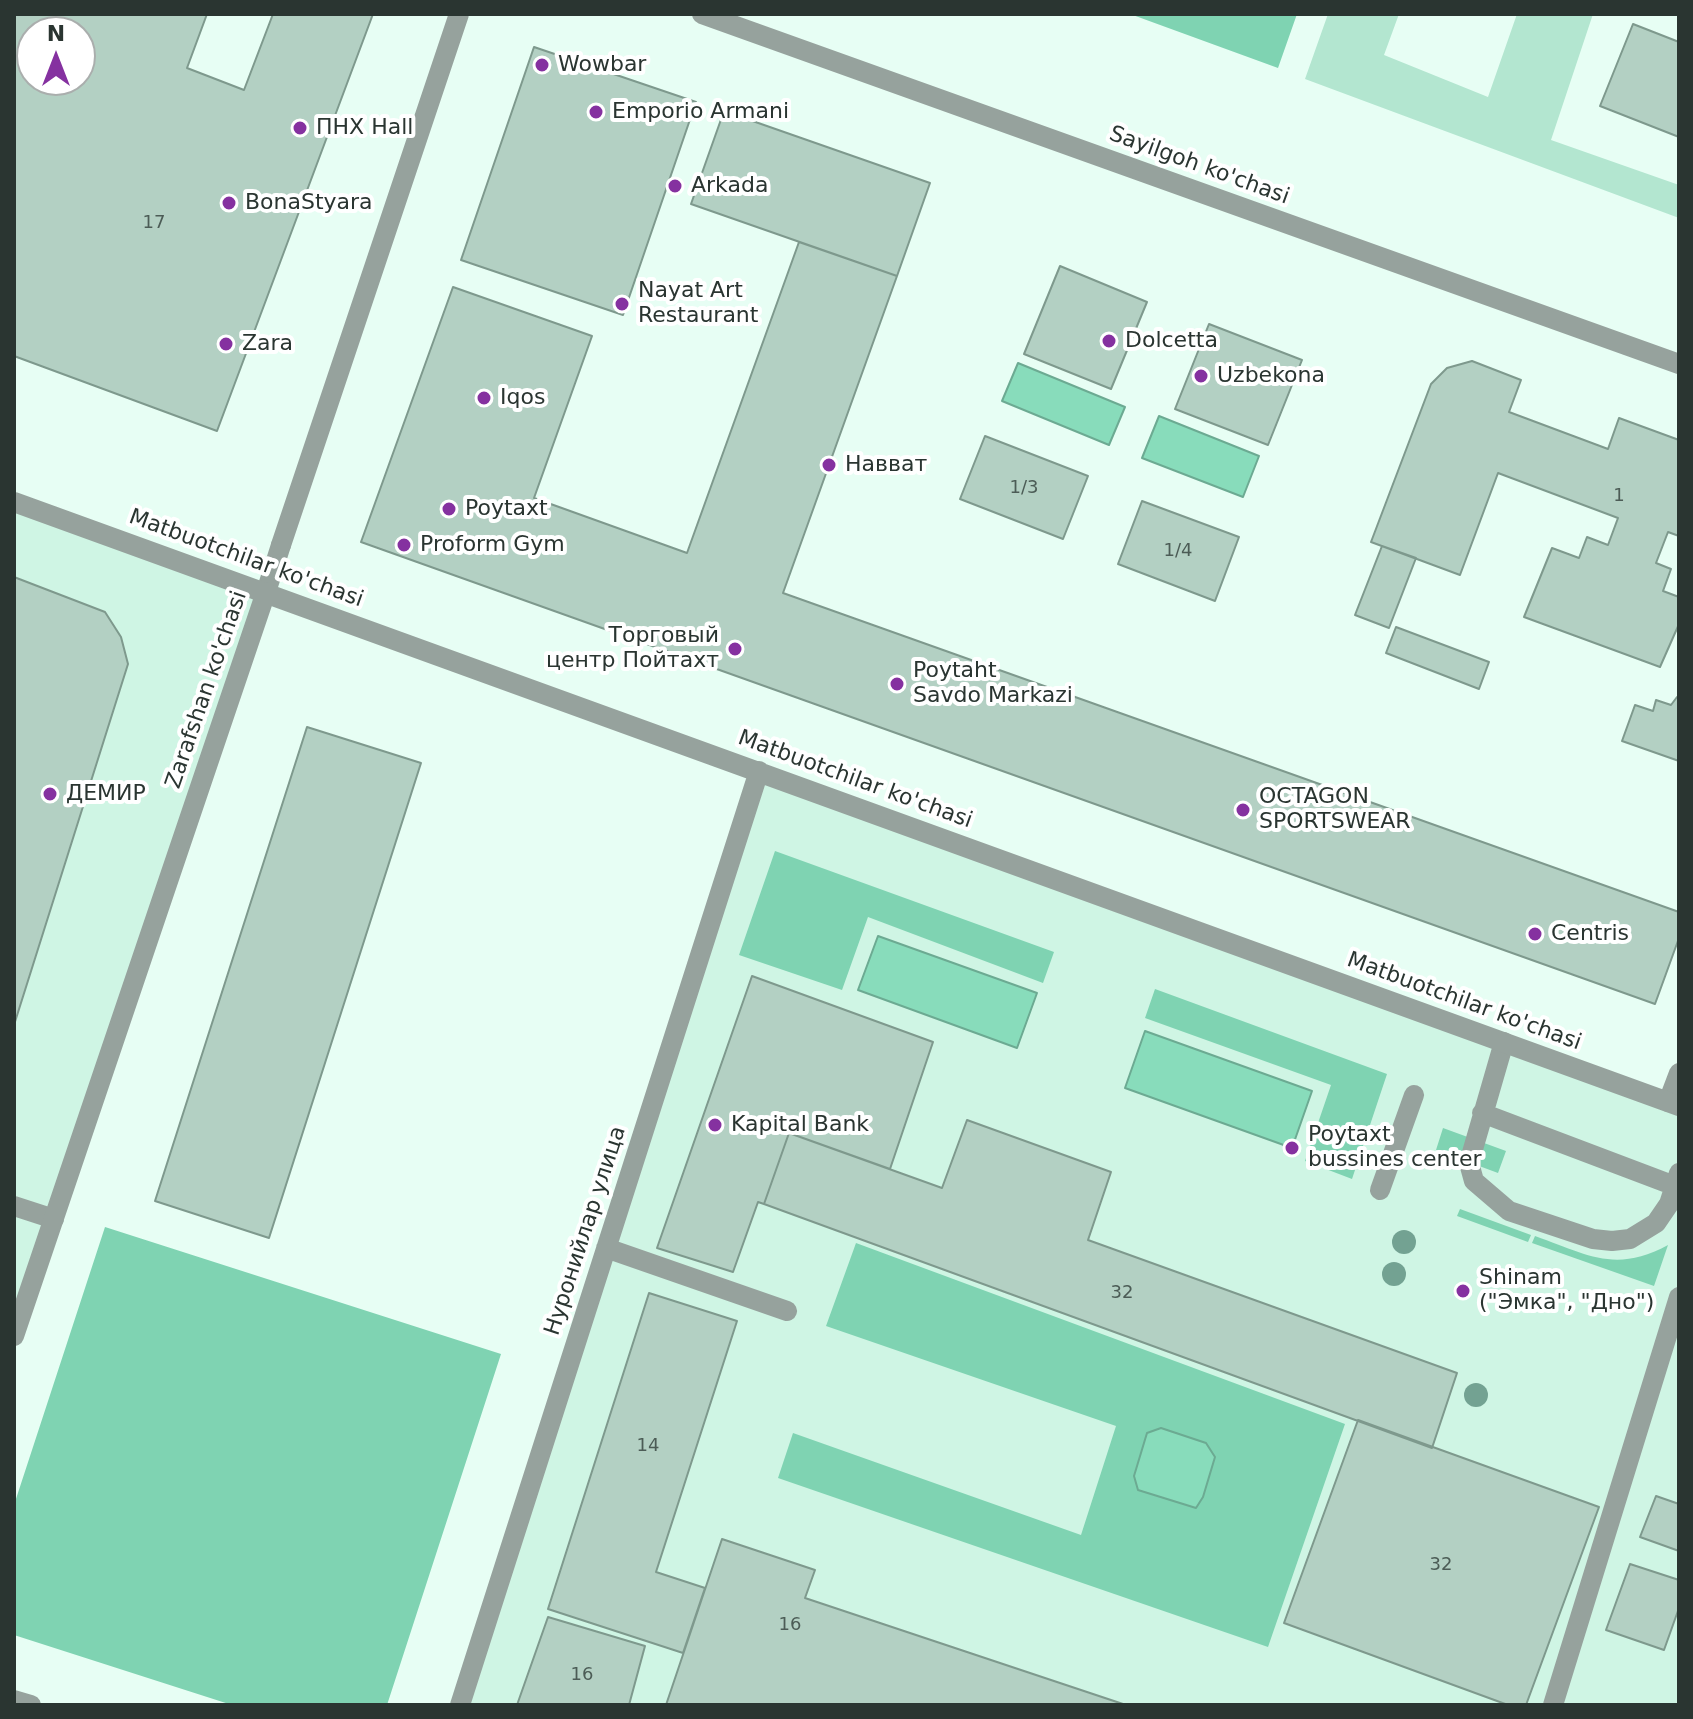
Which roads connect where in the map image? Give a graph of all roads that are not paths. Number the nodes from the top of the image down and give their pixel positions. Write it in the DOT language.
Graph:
graph roads {
  1 [pos="459,14"];
  2 [pos="702,14"];
  3 [pos="1679,364"];
  4 [pos="14,502"];
  5 [pos="266,592"];
  6 [pos="759,771"];
  7 [pos="1504,1042"];
  8 [pos="1679,1073"];
  9 [pos="1414,1095"];
  10 [pos="1674,1104"];
  11 [pos="1482,1113"];
  12 [pos="1677,1179"];
  13 [pos="1380,1190"];
  14 [pos="14,1206"];
  15 [pos="54,1219"];
  16 [pos="606,1248"];
  17 [pos="1679,1297"];
  18 [pos="787,1311"];
  19 [pos="14,1336"];
  20 [pos="14,1700"];
  21 [pos="31,1705"];
  22 [pos="460,1705"];
  23 [pos="1553,1705"];
  1 -- 5 [label="street, Zarafshan ko'chasi"];
  2 -- 3 [label="street, Sayilgoh ko'chasi"];
  4 -- 5 [label="street, Matbuotchilar ko'chasi"];
  5 -- 6 [label="street, Matbuotchilar ko'chasi"];
  5 -- 15 [label="street, Zarafshan ko'chasi"];
  6 -- 7 [label="street, Matbuotchilar ko'chasi"];
  6 -- 16 [label="street, Нуронийлар улица"];
  7 -- 10 [label="street, Matbuotchilar ko'chasi"];
  7 -- 11 [label="street"];
  8 -- 10 [label="street"];
  9 -- 13 [label="street"];
  11 -- 12 [label="street"];
  11 -- 12 [label="street"];
  14 -- 15 [label="street"];
  15 -- 19 [label="street, Zarafshan ko'chasi"];
  16 -- 18 [label="street"];
  16 -- 22 [label="street, Нуронийлар улица"];
  17 -- 23 [label="street"];
  20 -- 21 [label="street"];
}
